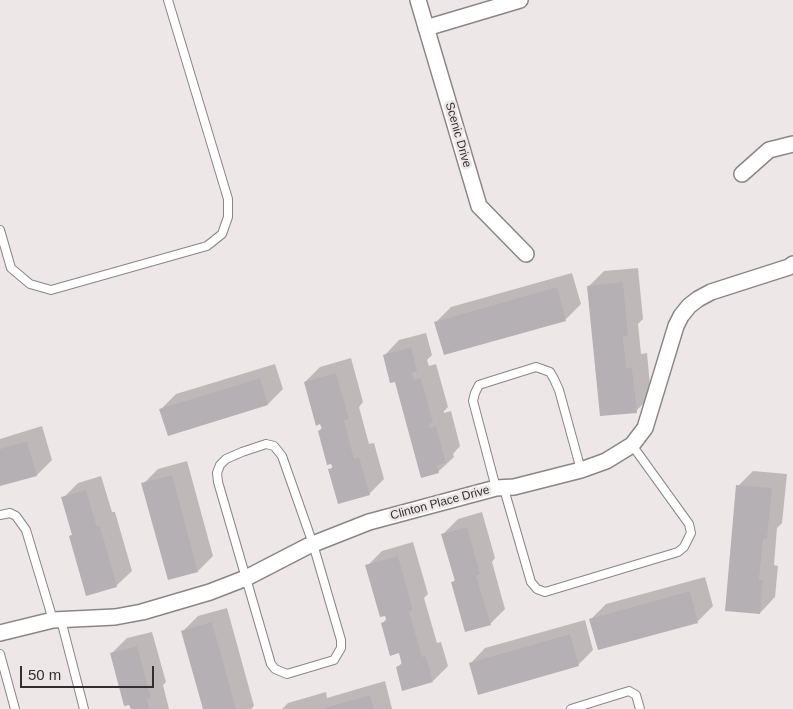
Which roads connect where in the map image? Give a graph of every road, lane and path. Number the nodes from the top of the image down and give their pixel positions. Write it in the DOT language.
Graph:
graph roads {
  1 [pos="168,0"];
  2 [pos="418,0"];
  3 [pos="520,0"];
  4 [pos="426,28"];
  5 [pos="793,144"];
  6 [pos="742,174"];
  7 [pos="0,230"];
  8 [pos="526,254"];
  9 [pos="792,267"];
  10 [pos="632,445"];
  11 [pos="581,470"];
  12 [pos="500,489"];
  13 [pos="0,516"];
  14 [pos="313,544"];
  15 [pos="246,578"];
  16 [pos="57,620"];
  17 [pos="0,633"];
  18 [pos="0,654"];
  19 [pos="15,709"];
  20 [pos="84,709"];
  21 [pos="571,709"];
  22 [pos="640,709"];
  1 -- 7 [label="lane"];
  2 -- 4 [label="street, Scenic Drive"];
  3 -- 4 [label="street"];
  4 -- 8 [label="street, Scenic Drive"];
  5 -- 6 [label="street"];
  9 -- 10 [label="street, Clinton Place Drive"];
  10 -- 11 [label="street, Clinton Place Drive"];
  10 -- 12 [label="lane"];
  11 -- 12 [label="street, Clinton Place Drive"];
  11 -- 12 [label="lane"];
  12 -- 14 [label="street, Clinton Place Drive"];
  13 -- 16 [label="lane"];
  14 -- 15 [label="street, Clinton Place Drive"];
  14 -- 15 [label="lane"];
  14 -- 15 [label="lane"];
  15 -- 16 [label="street, Clinton Place Drive"];
  16 -- 17 [label="street, Clinton Place Drive"];
  16 -- 20 [label="lane"];
  18 -- 19 [label="lane"];
  21 -- 22 [label="lane"];
}
